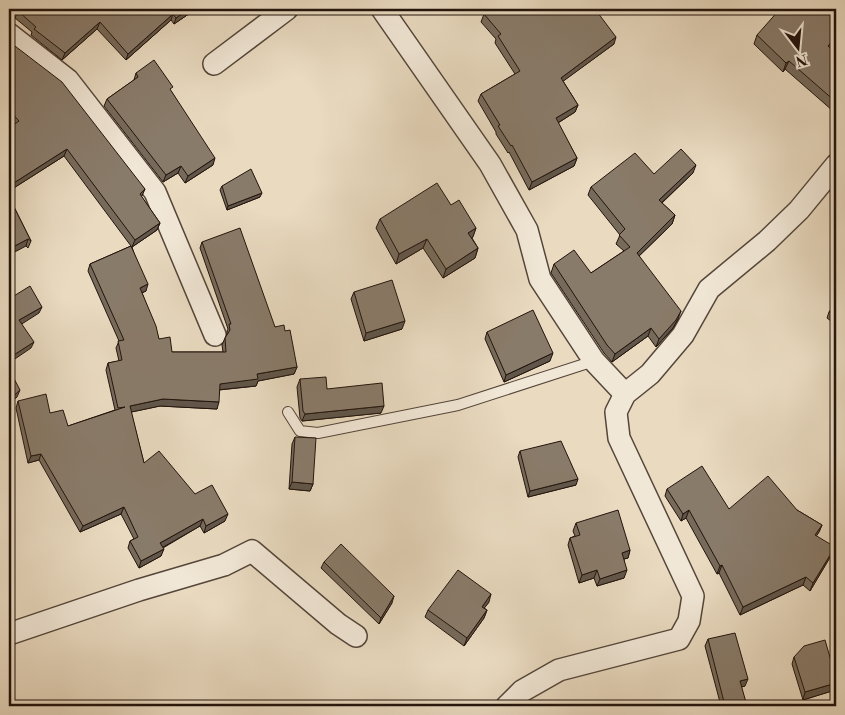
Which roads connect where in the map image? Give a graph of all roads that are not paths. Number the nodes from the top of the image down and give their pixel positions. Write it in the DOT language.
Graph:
graph roads {
  1 [pos="287,9"];
  2 [pos="382,9"];
  3 [pos="9,34"];
  4 [pos="214,64"];
  5 [pos="836,166"];
  6 [pos="215,334"];
  7 [pos="594,361"];
  8 [pos="625,394"];
  9 [pos="288,412"];
  10 [pos="9,634"];
  11 [pos="356,636"];
  12 [pos="508,706"];
  1 -- 4 [label="street"];
  2 -- 7 [label="street"];
  3 -- 6 [label="street"];
  5 -- 8 [label="street"];
  7 -- 8 [label="street"];
  7 -- 9 [label="lane"];
  8 -- 12 [label="street"];
  10 -- 11 [label="street"];
}
